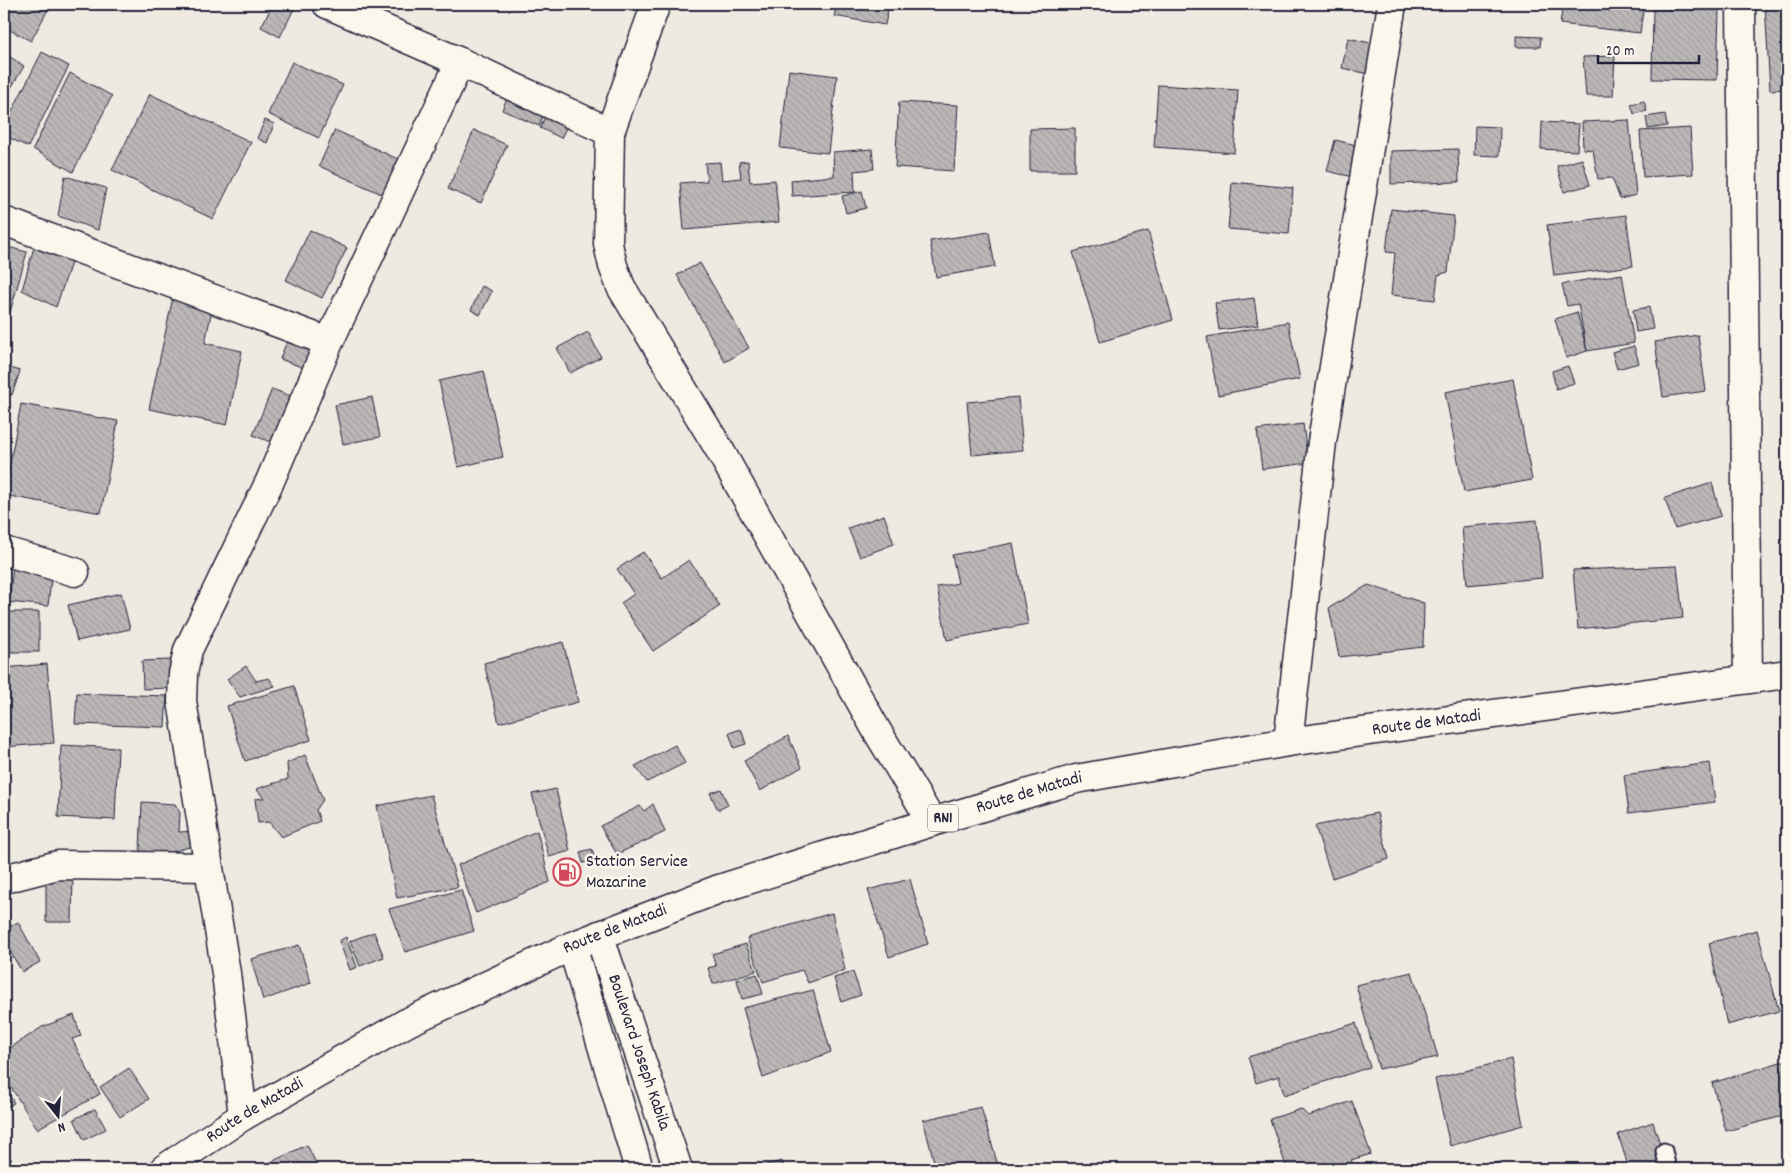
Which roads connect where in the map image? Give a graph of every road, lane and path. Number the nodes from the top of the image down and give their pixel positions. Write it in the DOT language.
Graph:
graph roads {
  1 [pos="327,4"];
  2 [pos="656,4"];
  3 [pos="1392,4"];
  4 [pos="1741,4"];
  5 [pos="460,62"];
  6 [pos="610,132"];
  7 [pos="4,221"];
  8 [pos="330,342"];
  9 [pos="4,551"];
  10 [pos="75,572"];
  11 [pos="1787,674"];
  12 [pos="1748,679"];
  13 [pos="1288,742"];
  14 [pos="932,822"];
  15 [pos="208,867"];
  16 [pos="4,879"];
  17 [pos="599,935"];
  18 [pos="572,946"];
  19 [pos="243,1116"];
  20 [pos="1664,1151"];
  21 [pos="164,1169"];
  22 [pos="639,1169"];
  23 [pos="678,1169"];
  24 [pos="1668,1169"];
  1 -- 5 [label="main road"];
  2 -- 6 [label="main road"];
  3 -- 13 [label="main road"];
  4 -- 12 [label="main road"];
  5 -- 6 [label="main road"];
  5 -- 8 [label="main road"];
  6 -- 14 [label="main road"];
  7 -- 8 [label="main road"];
  8 -- 15 [label="main road"];
  9 -- 10 [label="main road"];
  11 -- 12 [label="main road, Route de Matadi / RN1"];
  12 -- 13 [label="main road, Route de Matadi / RN1"];
  13 -- 14 [label="main road, Route de Matadi / RN1"];
  14 -- 17 [label="main road, Route de Matadi / RN1"];
  15 -- 16 [label="main road"];
  15 -- 19 [label="main road"];
  17 -- 18 [label="main road, Route de Matadi / RN1"];
  17 -- 23 [label="main road, Boulevard Joseph Kabila"];
  18 -- 19 [label="main road, Route de Matadi / RN1"];
  18 -- 22 [label="main road, Boulevard Joseph Kabila"];
  19 -- 21 [label="main road, Route de Matadi / RN1"];
  20 -- 24 [label="lane"];
}
